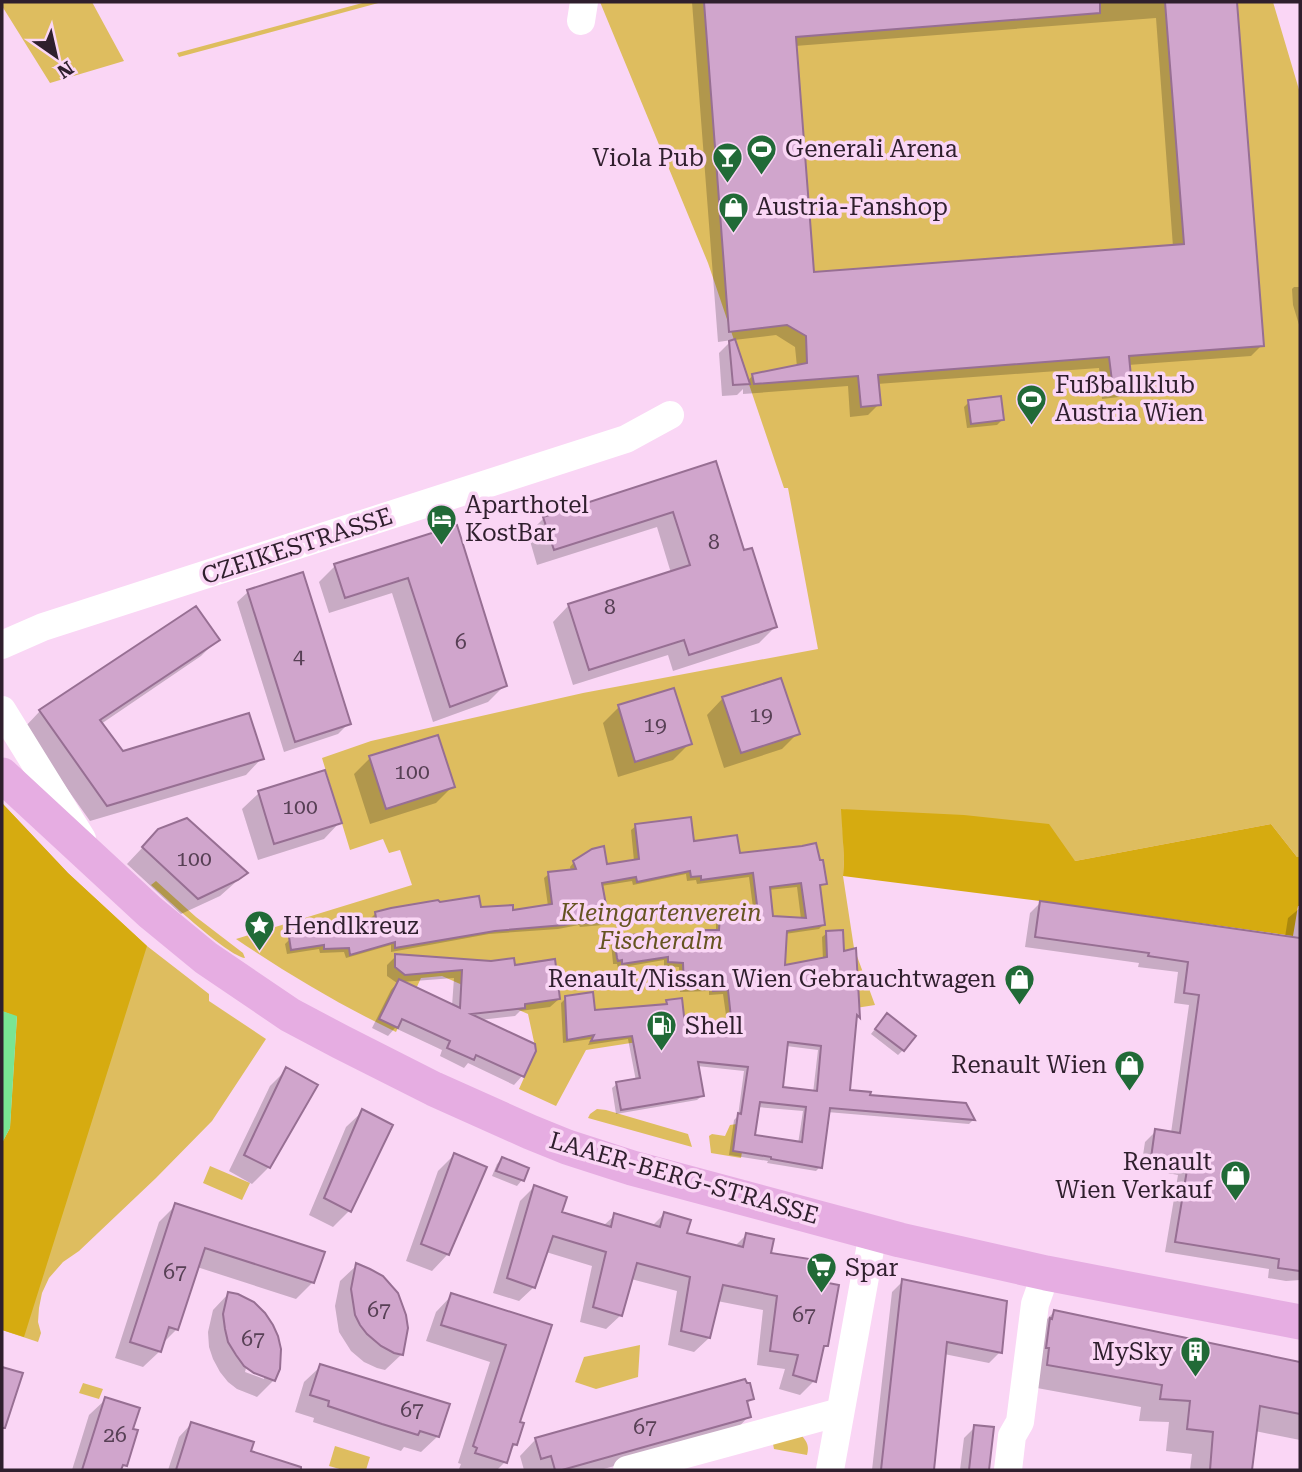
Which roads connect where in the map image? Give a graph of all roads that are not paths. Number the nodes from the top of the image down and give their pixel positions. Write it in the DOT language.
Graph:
graph roads {
  1 [pos="670,415"];
  2 [pos="2,645"];
  3 [pos="2,710"];
  4 [pos="2,756"];
  5 [pos="2,775"];
  6 [pos="97,862"];
  7 [pos="873,1233"];
  8 [pos="1046,1273"];
  9 [pos="1300,1322"];
  10 [pos="840,1412"];
  11 [pos="627,1470"];
  12 [pos="830,1470"];
  13 [pos="1008,1470"];
  1 -- 2 [label="street, CZEIKESTRASSE"];
  3 -- 6 [label="street"];
  4 -- 6 [label="main road, LAAER-BERG-STRASSE"];
  5 -- 6 [label="main road, LAAER-BERG-STRASSE"];
  6 -- 7 [label="main road, LAAER-BERG-STRASSE"];
  7 -- 8 [label="main road, LAAER-BERG-STRASSE"];
  7 -- 10 [label="street"];
  8 -- 9 [label="main road, LAAER-BERG-STRASSE"];
  8 -- 13 [label="street"];
  10 -- 11 [label="street"];
  10 -- 12 [label="street"];
}
